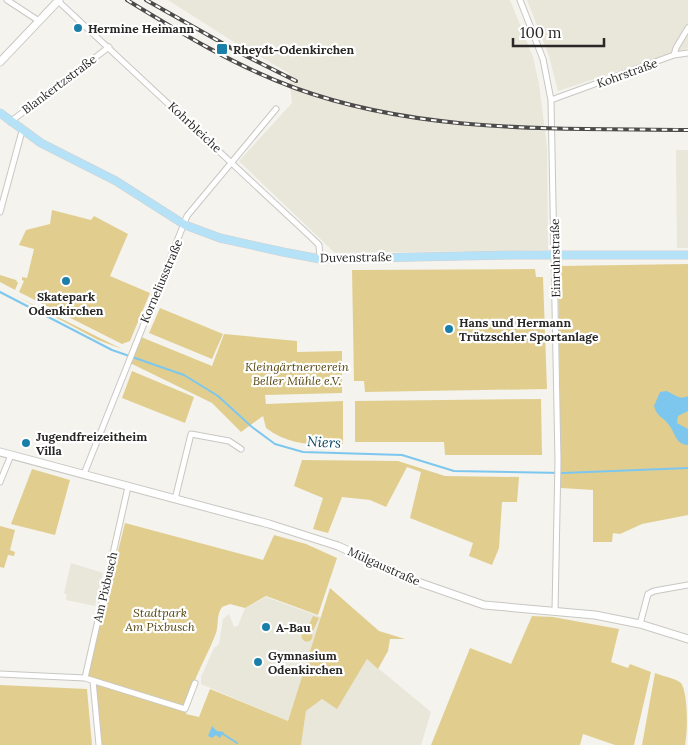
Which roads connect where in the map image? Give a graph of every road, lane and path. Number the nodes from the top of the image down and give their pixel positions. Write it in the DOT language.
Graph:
graph roads {
  1 [pos="7,0"];
  2 [pos="58,0"];
  3 [pos="520,0"];
  4 [pos="39,21"];
  5 [pos="688,28"];
  6 [pos="109,47"];
  7 [pos="688,53"];
  8 [pos="674,56"];
  9 [pos="0,62"];
  10 [pos="551,100"];
  11 [pos="276,109"];
  12 [pos="0,114"];
  13 [pos="10,122"];
  14 [pos="22,130"];
  15 [pos="232,162"];
  16 [pos="0,212"];
  17 [pos="185,225"];
  18 [pos="688,254"];
  19 [pos="554,256"];
  20 [pos="320,259"];
  21 [pos="241,448"];
  22 [pos="0,452"];
  23 [pos="11,455"];
  24 [pos="84,474"];
  25 [pos="0,482"];
  26 [pos="128,487"];
  27 [pos="175,499"];
  28 [pos="688,585"];
  29 [pos="555,611"];
  30 [pos="640,624"];
  31 [pos="688,639"];
  32 [pos="0,674"];
  33 [pos="84,678"];
  34 [pos="93,681"];
  35 [pos="195,683"];
  36 [pos="99,745"];
  1 -- 4 [label="street"];
  2 -- 4 [label="street"];
  2 -- 6 [label="street, Kohrbleiche"];
  3 -- 10 [label="street, Einruhrstraße"];
  4 -- 9 [label="street"];
  5 -- 8 [label="street, Kohrstraße"];
  6 -- 13 [label="street, Blankertzstraße"];
  6 -- 15 [label="street, Kohrbleiche"];
  7 -- 8 [label="street"];
  8 -- 10 [label="street, Kohrstraße"];
  10 -- 19 [label="street, Einruhrstraße"];
  11 -- 15 [label="street, Korneliusstraße"];
  12 -- 13 [label="main road, Duvenstraße"];
  13 -- 14 [label="main road, Duvenstraße"];
  14 -- 16 [label="street"];
  14 -- 17 [label="main road, Duvenstraße"];
  15 -- 17 [label="street, Korneliusstraße"];
  15 -- 20 [label="street, Kohrbleiche"];
  17 -- 20 [label="main road, Duvenstraße"];
  17 -- 24 [label="street, Korneliusstraße"];
  18 -- 19 [label="main road, Duvenstraße"];
  19 -- 20 [label="main road, Duvenstraße"];
  19 -- 29 [label="street, Einruhrstraße"];
  21 -- 27 [label="street"];
  22 -- 23 [label="street, Mülgaustraße"];
  23 -- 24 [label="street, Mülgaustraße"];
  23 -- 25 [label="street"];
  24 -- 26 [label="street, Mülgaustraße"];
  26 -- 27 [label="street, Mülgaustraße"];
  26 -- 33 [label="street, Am Pixbusch"];
  27 -- 29 [label="street, Mülgaustraße"];
  28 -- 30 [label="street"];
  29 -- 30 [label="street, Mülgaustraße"];
  30 -- 31 [label="street, Mülgaustraße"];
  32 -- 33 [label="street"];
  33 -- 34 [label="street"];
  34 -- 35 [label="street"];
  34 -- 36 [label="street"];
}
